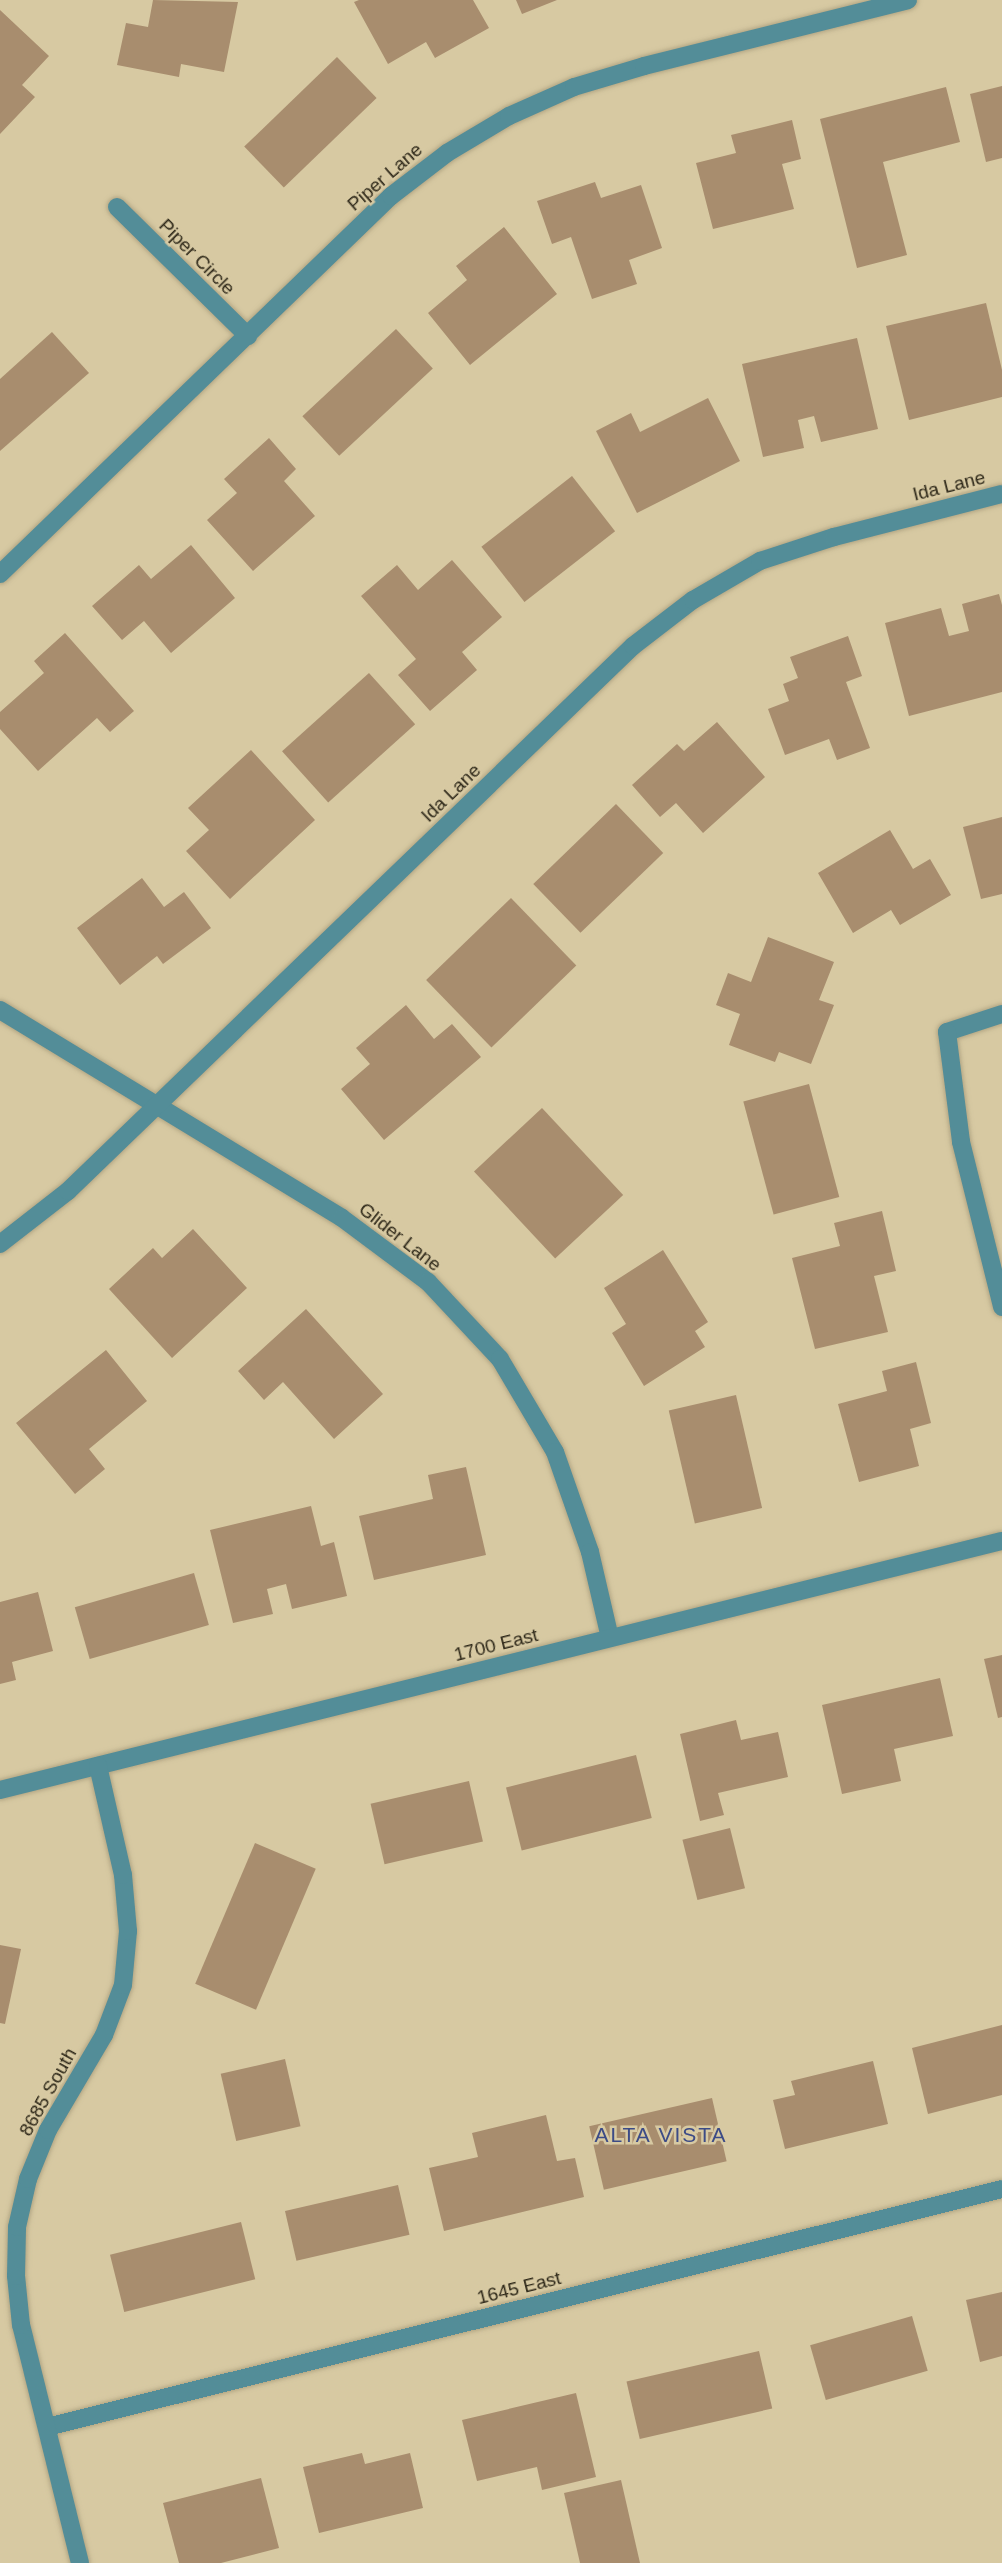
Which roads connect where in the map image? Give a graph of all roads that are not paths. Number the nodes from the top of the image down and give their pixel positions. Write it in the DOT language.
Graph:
graph roads {
  1 [pos="908,0"];
  2 [pos="117,207"];
  3 [pos="248,337"];
  4 [pos="1002,495"];
  5 [pos="0,574"];
  6 [pos="0,1010"];
  7 [pos="1002,1014"];
  8 [pos="156,1108"];
  9 [pos="0,1244"];
  10 [pos="1002,1307"];
  11 [pos="1002,1541"];
  12 [pos="610,1639"];
  13 [pos="99,1766"];
  14 [pos="0,1790"];
  15 [pos="1002,2189"];
  16 [pos="47,2427"];
  17 [pos="80,2563"];
  1 -- 3 [label="street, Piper Lane"];
  2 -- 3 [label="street, Piper Circle"];
  3 -- 5 [label="street, Piper Lane"];
  4 -- 8 [label="street, Ida Lane"];
  6 -- 8 [label="street, Glider Lane"];
  7 -- 10 [label="street"];
  8 -- 9 [label="street, Ida Lane"];
  8 -- 12 [label="street, Glider Lane"];
  11 -- 12 [label="street, 1700 East"];
  12 -- 13 [label="street, 1700 East"];
  13 -- 14 [label="street, 1700 East"];
  13 -- 16 [label="street, 8685 South"];
  15 -- 16 [label="street, 1645 East"];
  16 -- 17 [label="street, 8685 South"];
}
